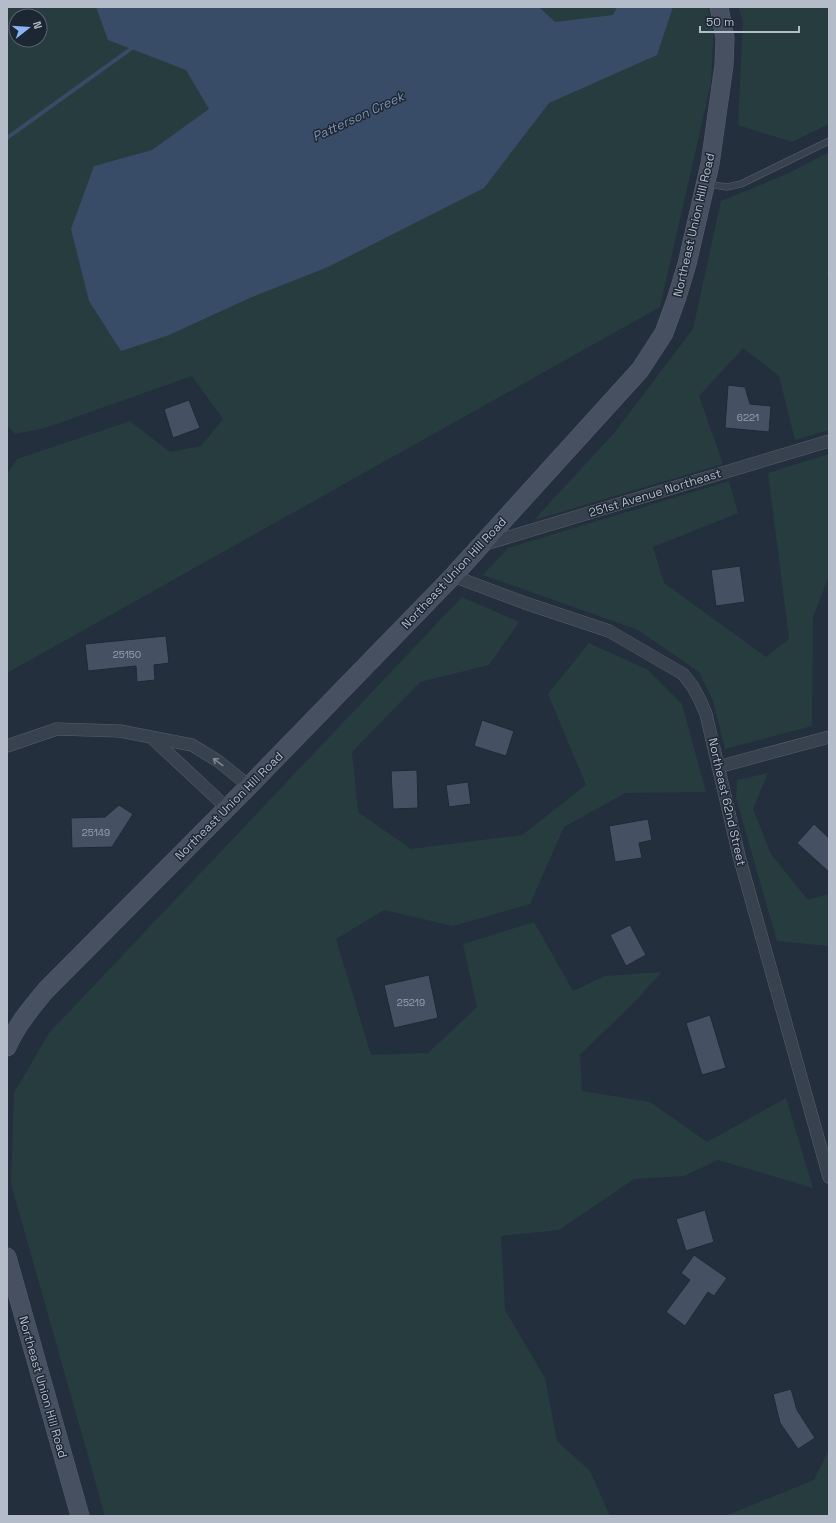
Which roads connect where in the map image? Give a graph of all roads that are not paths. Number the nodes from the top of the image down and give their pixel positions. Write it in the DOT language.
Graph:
graph roads {
  1 [pos="719,7"];
  2 [pos="829,141"];
  3 [pos="705,183"];
  4 [pos="829,441"];
  5 [pos="481,545"];
  6 [pos="453,576"];
  7 [pos="151,737"];
  8 [pos="829,737"];
  9 [pos="7,746"];
  10 [pos="718,767"];
  11 [pos="249,786"];
  12 [pos="227,808"];
  13 [pos="7,1047"];
  14 [pos="829,1177"];
  15 [pos="7,1257"];
  16 [pos="80,1516"];
  1 -- 3 [label="street, Northeast Union Hill Road"];
  2 -- 3 [label="lane"];
  3 -- 5 [label="street, Northeast Union Hill Road"];
  4 -- 5 [label="street, 251st Avenue Northeast"];
  5 -- 6 [label="street, Northeast Union Hill Road"];
  6 -- 10 [label="street, Northeast 62nd Street"];
  6 -- 11 [label="street, Northeast Union Hill Road"];
  7 -- 9 [label="street"];
  11 -- 7 [label="street, one-way"];
  7 -- 12 [label="street"];
  8 -- 10 [label="street"];
  10 -- 14 [label="street, Northeast 62nd Street"];
  11 -- 12 [label="street, Northeast Union Hill Road"];
  12 -- 13 [label="street, Northeast Union Hill Road"];
  15 -- 16 [label="street, Northeast Union Hill Road"];
}
